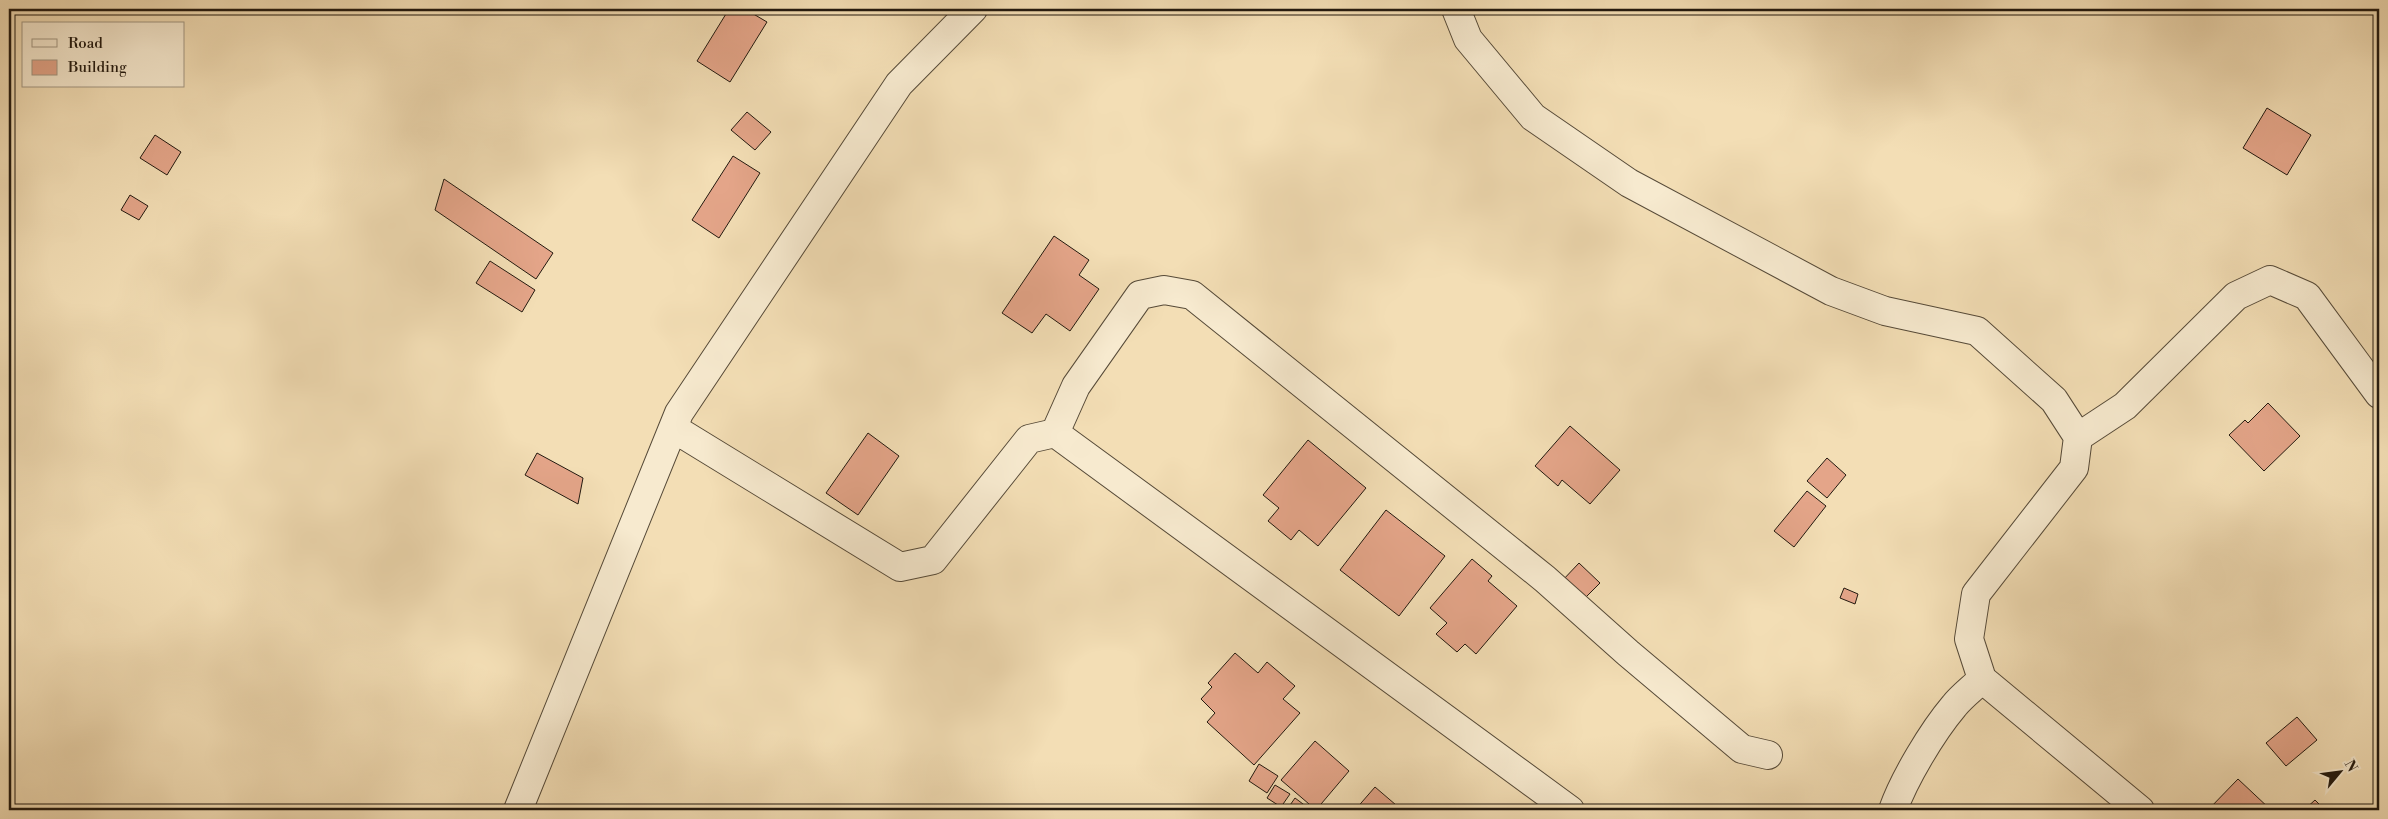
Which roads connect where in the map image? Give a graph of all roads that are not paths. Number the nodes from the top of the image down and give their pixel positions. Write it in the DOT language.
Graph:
graph roads {
  1 [pos="973,9"];
  2 [pos="1456,9"];
  3 [pos="2379,394"];
  4 [pos="673,428"];
  5 [pos="1055,432"];
  6 [pos="2078,437"];
  7 [pos="1982,679"];
  8 [pos="1768,755"];
  9 [pos="518,810"];
  10 [pos="1570,810"];
  11 [pos="1893,810"];
  12 [pos="2140,810"];
  1 -- 4 [label="street"];
  2 -- 6 [label="street"];
  3 -- 6 [label="street"];
  4 -- 5 [label="street"];
  4 -- 9 [label="street"];
  5 -- 8 [label="street"];
  5 -- 10 [label="street"];
  6 -- 7 [label="street"];
  7 -- 11 [label="street"];
  7 -- 12 [label="street"];
}
